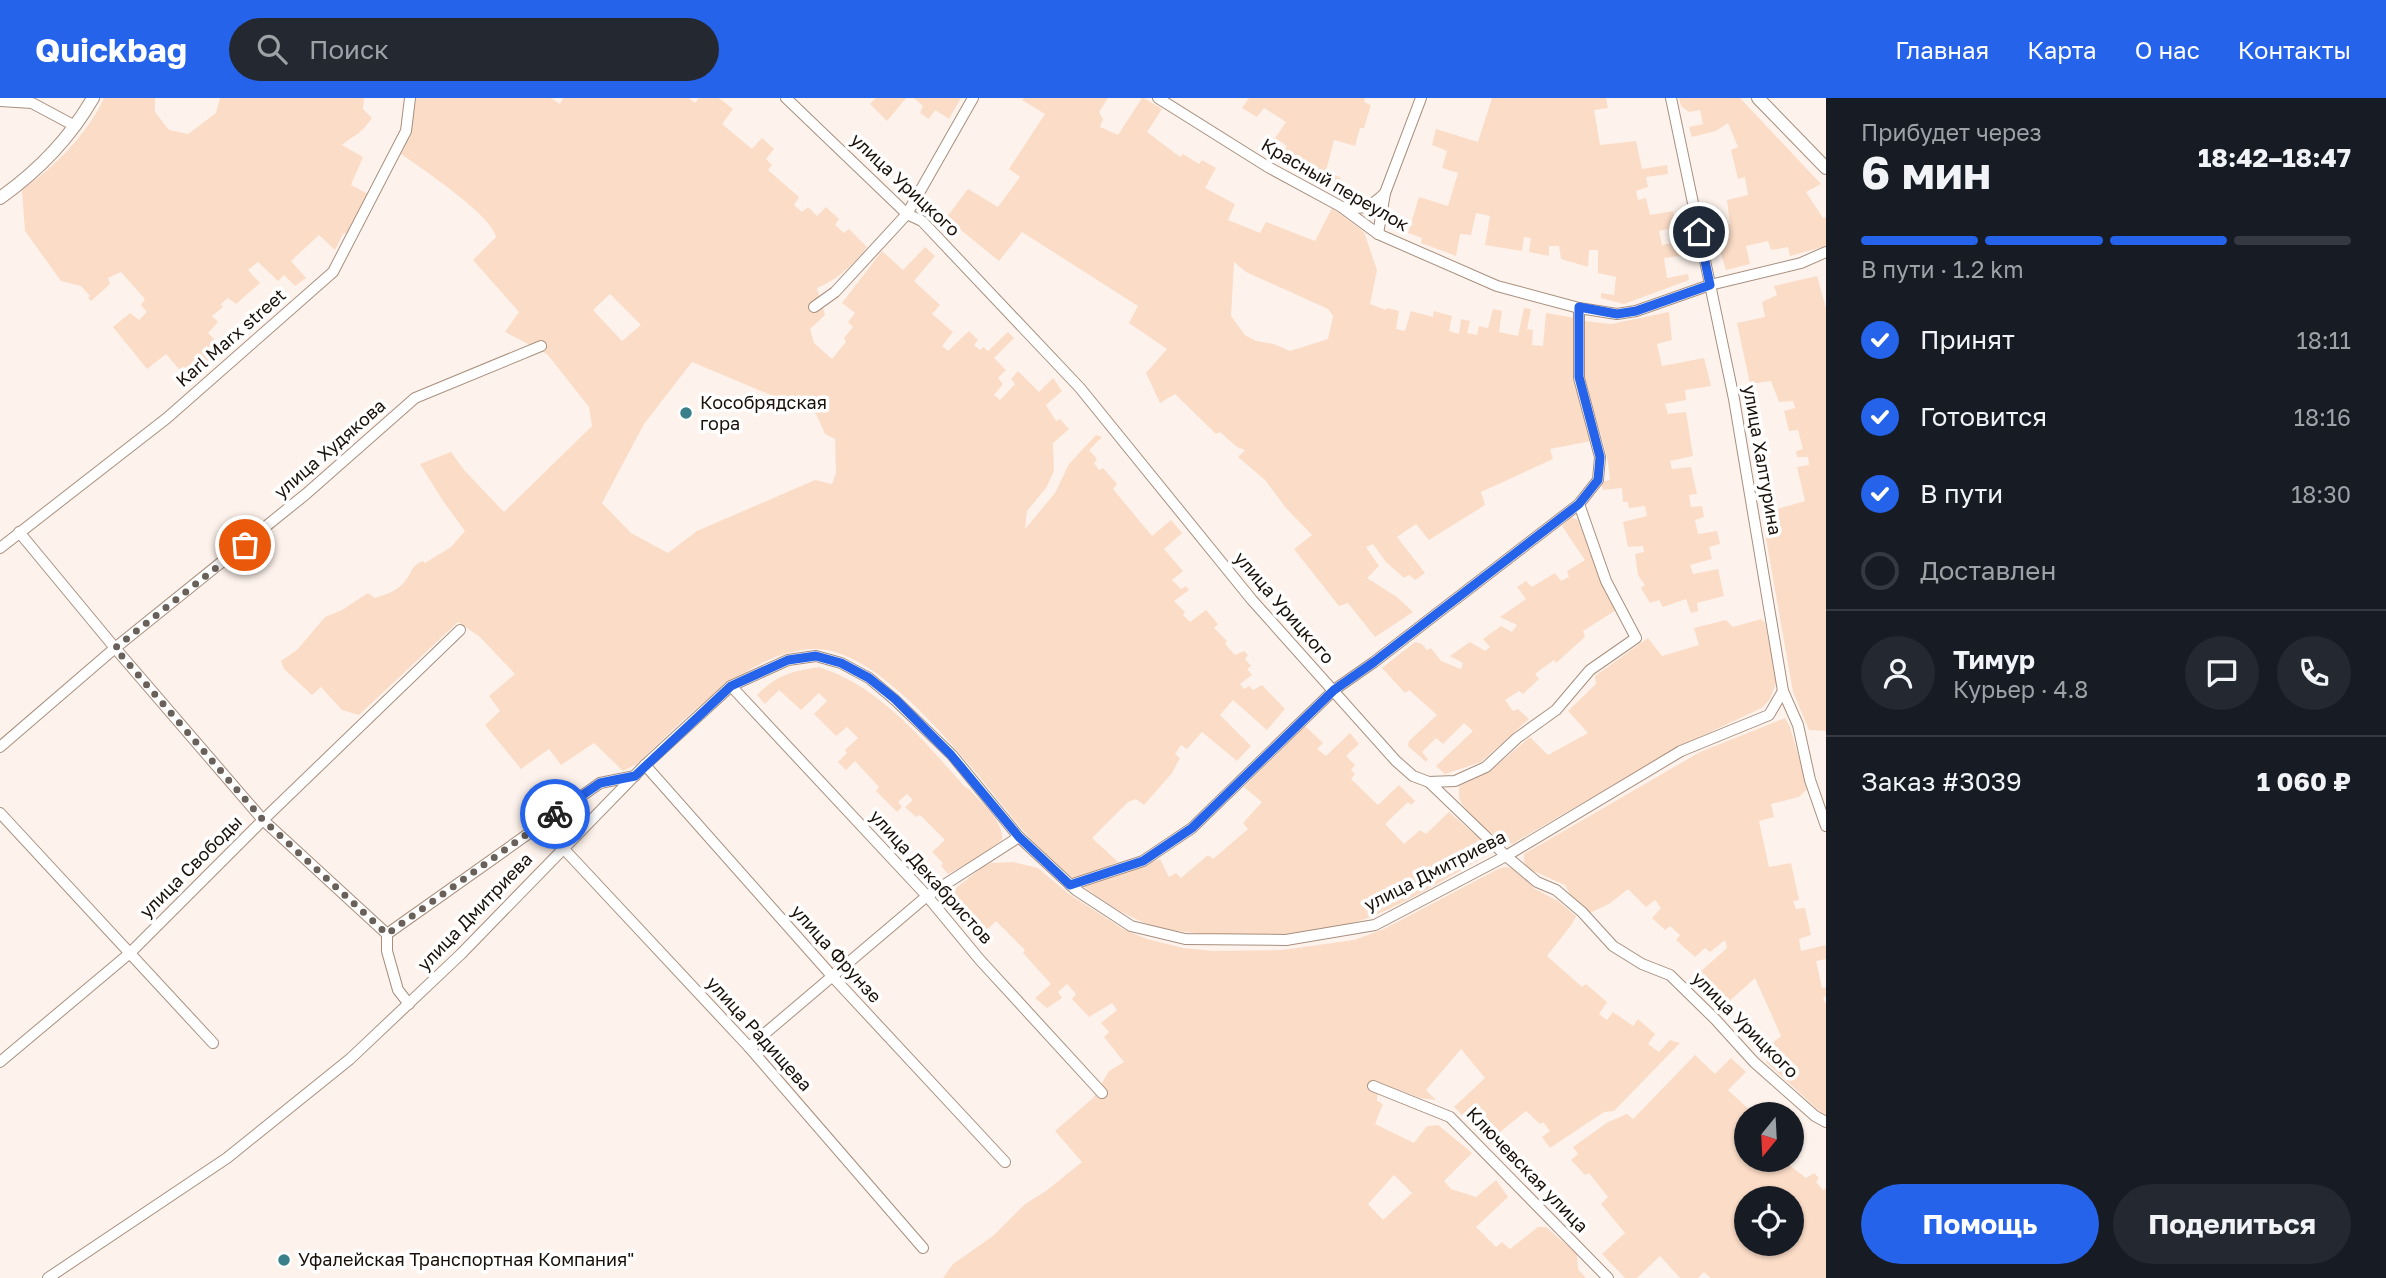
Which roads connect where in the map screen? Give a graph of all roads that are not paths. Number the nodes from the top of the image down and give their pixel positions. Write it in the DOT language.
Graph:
graph roads {
  1 [pos="93,98"];
  2 [pos="411,98"];
  3 [pos="786,98"];
  4 [pos="973,98"];
  5 [pos="1158,98"];
  6 [pos="1421,98"];
  7 [pos="1671,98"];
  8 [pos="1758,98"];
  9 [pos="0,101"];
  10 [pos="75,126"];
  11 [pos="1826,168"];
  12 [pos="1385,193"];
  13 [pos="0,198"];
  14 [pos="1340,206"];
  15 [pos="906,214"];
  16 [pos="1378,234"];
  17 [pos="1826,252"];
  18 [pos="1710,285"];
  19 [pos="814,307"];
  20 [pos="1579,307"];
  21 [pos="541,346"];
  22 [pos="1579,504"];
  23 [pos="19,532"];
  24 [pos="0,548"];
  25 [pos="460,631"];
  26 [pos="115,648"];
  27 [pos="731,686"];
  28 [pos="1334,690"];
  29 [pos="1783,691"];
  30 [pos="0,747"];
  31 [pos="645,765"];
  32 [pos="635,776"];
  33 [pos="1429,782"];
  34 [pos="0,813"];
  35 [pos="263,820"];
  36 [pos="1826,826"];
  37 [pos="1019,837"];
  38 [pos="563,848"];
  39 [pos="1506,856"];
  40 [pos="1070,885"];
  41 [pos="927,896"];
  42 [pos="387,934"];
  43 [pos="130,953"];
  44 [pos="832,976"];
  45 [pos="410,1003"];
  46 [pos="213,1043"];
  47 [pos="749,1047"];
  48 [pos="0,1062"];
  49 [pos="1373,1086"];
  50 [pos="1102,1093"];
  51 [pos="1826,1122"];
  52 [pos="1006,1162"];
  53 [pos="923,1248"];
  54 [pos="48,1278"];
  55 [pos="1608,1278"];
  1 -- 10 [label="main road"];
  2 -- 23 [label="street, Karl Marx street"];
  3 -- 15 [label="street, улица Урицкого"];
  4 -- 15 [label="street"];
  5 -- 14 [label="street, Красный переулок"];
  6 -- 12 [label="street"];
  7 -- 18 [label="street, улица Халтурина"];
  8 -- 11 [label="main road"];
  9 -- 10 [label="street"];
  10 -- 13 [label="main road"];
  12 -- 14 [label="street"];
  12 -- 16 [label="street"];
  14 -- 16 [label="street, Красный переулок"];
  15 -- 19 [label="street"];
  15 -- 28 [label="street, улица Урицкого"];
  16 -- 20 [label="street, Красный переулок"];
  17 -- 18 [label="street, Красный переулок"];
  18 -- 20 [label="street, Красный переулок"];
  18 -- 29 [label="street, улица Халтурина"];
  20 -- 22 [label="street"];
  21 -- 26 [label="street, улица Худякова"];
  22 -- 28 [label="street"];
  22 -- 33 [label="street"];
  23 -- 24 [label="street, Karl Marx street"];
  23 -- 26 [label="street"];
  25 -- 35 [label="street, улица Свободы"];
  26 -- 30 [label="street, улица Худякова"];
  26 -- 35 [label="street"];
  27 -- 31 [label="street, улица Дмитриева"];
  27 -- 37 [label="street, улица Дмитриева"];
  27 -- 41 [label="street, улица Декабристов"];
  28 -- 33 [label="street, улица Урицкого"];
  28 -- 40 [label="street"];
  29 -- 36 [label="street, улица Халтурина"];
  29 -- 39 [label="street, улица Дмитриева"];
  31 -- 32 [label="street, улица Дмитриева"];
  31 -- 44 [label="street, улица Фрунзе"];
  32 -- 38 [label="street, улица Дмитриева"];
  32 -- 42 [label="street"];
  33 -- 39 [label="street, улица Урицкого"];
  34 -- 43 [label="street"];
  35 -- 42 [label="street"];
  35 -- 43 [label="street, улица Свободы"];
  37 -- 40 [label="street, улица Дмитриева"];
  37 -- 41 [label="street"];
  38 -- 45 [label="street, улица Дмитриева"];
  38 -- 47 [label="street, улица Радищева"];
  39 -- 40 [label="street, улица Дмитриева"];
  39 -- 51 [label="street, улица Урицкого"];
  41 -- 44 [label="street"];
  41 -- 50 [label="street, улица Декабристов"];
  42 -- 45 [label="street"];
  43 -- 46 [label="street"];
  43 -- 48 [label="street, улица Свободы"];
  44 -- 47 [label="street"];
  44 -- 52 [label="street, улица Фрунзе"];
  45 -- 54 [label="street, улица Дмитриева"];
  47 -- 53 [label="street, улица Радищева"];
  49 -- 55 [label="street, Ключевская улица"];
}
